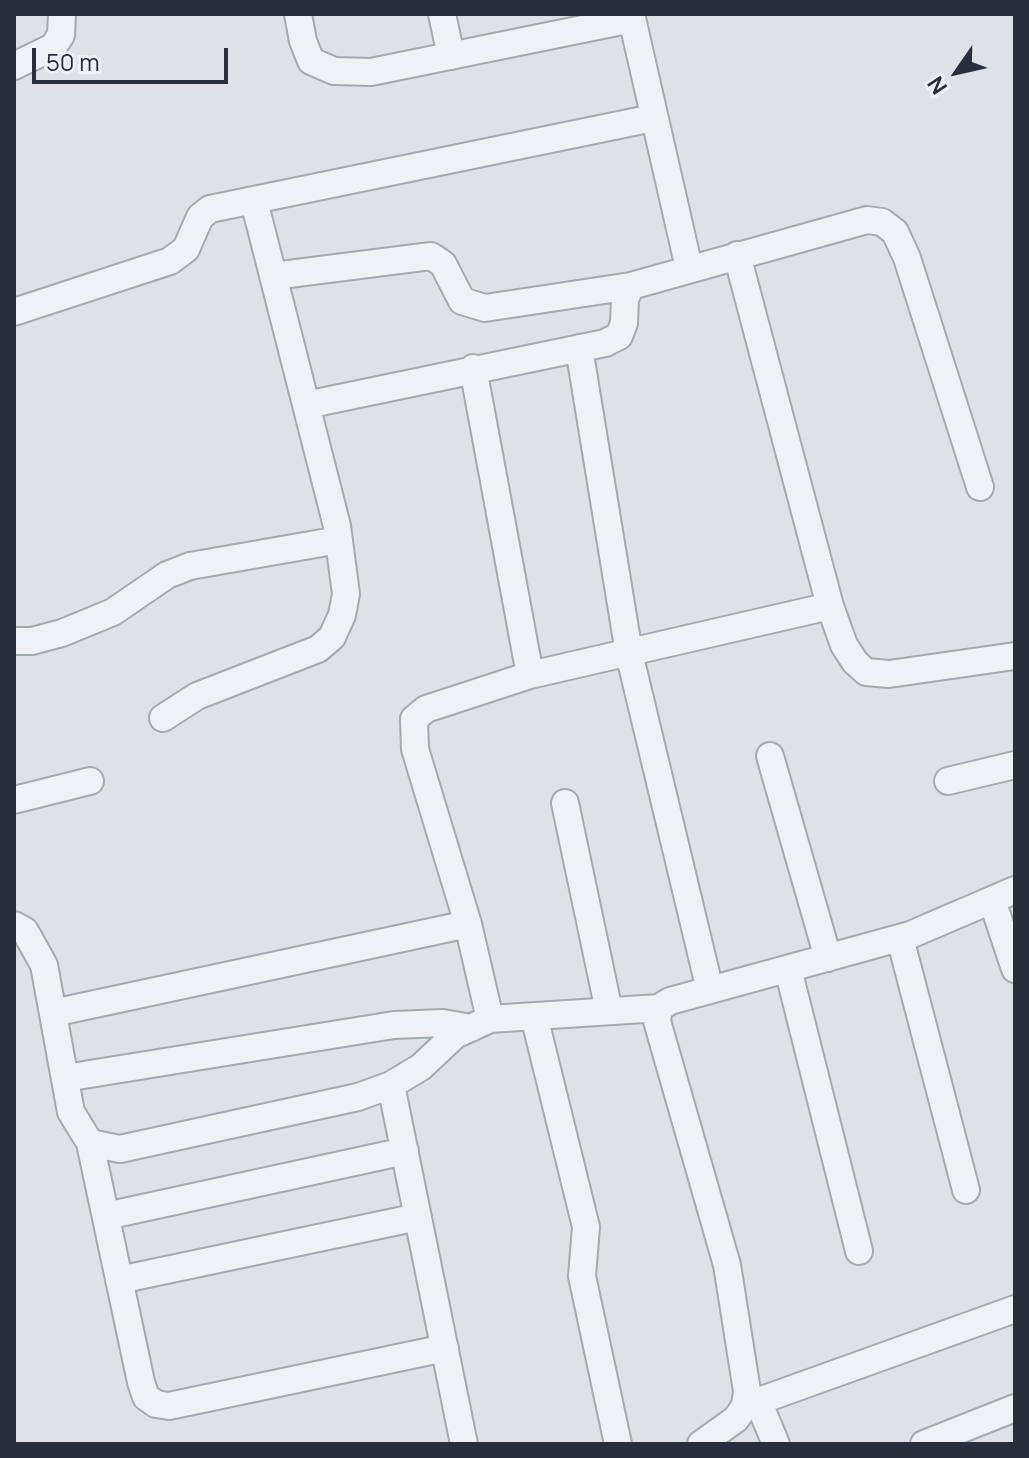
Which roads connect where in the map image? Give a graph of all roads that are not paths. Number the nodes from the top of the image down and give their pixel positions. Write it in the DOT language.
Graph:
graph roads {
  1 [pos="62,14"];
  2 [pos="298,14"];
  3 [pos="442,14"];
  4 [pos="632,17"];
  5 [pos="451,56"];
  6 [pos="14,66"];
  7 [pos="653,118"];
  8 [pos="254,201"];
  9 [pos="737,255"];
  10 [pos="689,268"];
  11 [pos="273,276"];
  12 [pos="631,286"];
  13 [pos="14,312"];
  14 [pos="579,348"];
  15 [pos="473,368"];
  16 [pos="306,405"];
  17 [pos="980,487"];
  18 [pos="339,540"];
  19 [pos="830,606"];
  20 [pos="14,641"];
  21 [pos="629,653"];
  22 [pos="1015,656"];
  23 [pos="530,675"];
  24 [pos="163,718"];
  25 [pos="770,756"];
  26 [pos="1015,765"];
  27 [pos="90,781"];
  28 [pos="948,781"];
  29 [pos="14,800"];
  30 [pos="565,803"];
  31 [pos="1004,895"];
  32 [pos="468,924"];
  33 [pos="14,925"];
  34 [pos="900,938"];
  35 [pos="828,958"];
  36 [pos="788,969"];
  37 [pos="1015,969"];
  38 [pos="710,990"];
  39 [pos="659,1008"];
  40 [pos="609,1011"];
  41 [pos="53,1013"];
  42 [pos="534,1016"];
  43 [pos="480,1024"];
  44 [pos="65,1078"];
  45 [pos="391,1085"];
  46 [pos="90,1143"];
  47 [pos="405,1151"];
  48 [pos="966,1190"];
  49 [pos="106,1216"];
  50 [pos="418,1217"];
  51 [pos="859,1251"];
  52 [pos="119,1280"];
  53 [pos="1015,1309"];
  54 [pos="445,1348"];
  55 [pos="752,1404"];
  56 [pos="1015,1408"];
  57 [pos="464,1444"];
  58 [pos="618,1444"];
  59 [pos="701,1444"];
  60 [pos="776,1444"];
  61 [pos="924,1444"];
  1 -- 6 [label="street"];
  2 -- 5 [label="street"];
  3 -- 5 [label="street"];
  4 -- 5 [label="street"];
  4 -- 7 [label="street"];
  7 -- 8 [label="street"];
  7 -- 10 [label="street"];
  8 -- 11 [label="street"];
  8 -- 13 [label="street"];
  9 -- 10 [label="street"];
  9 -- 17 [label="street"];
  9 -- 19 [label="street"];
  10 -- 12 [label="street"];
  11 -- 12 [label="street"];
  11 -- 16 [label="street"];
  12 -- 14 [label="street"];
  14 -- 15 [label="street"];
  14 -- 21 [label="street"];
  15 -- 16 [label="street"];
  15 -- 23 [label="street"];
  16 -- 18 [label="street"];
  18 -- 20 [label="street"];
  18 -- 24 [label="street"];
  19 -- 21 [label="street"];
  19 -- 22 [label="street"];
  21 -- 23 [label="street"];
  21 -- 38 [label="street"];
  23 -- 32 [label="street"];
  25 -- 35 [label="street"];
  26 -- 28 [label="street"];
  27 -- 29 [label="street"];
  30 -- 40 [label="street"];
  31 -- 34 [label="street"];
  31 -- 37 [label="street"];
  32 -- 41 [label="street"];
  32 -- 43 [label="street"];
  33 -- 41 [label="street"];
  34 -- 35 [label="street"];
  34 -- 48 [label="street"];
  35 -- 36 [label="street"];
  36 -- 38 [label="street"];
  36 -- 51 [label="street"];
  38 -- 39 [label="street"];
  39 -- 40 [label="street"];
  39 -- 55 [label="street"];
  40 -- 42 [label="street"];
  41 -- 44 [label="street"];
  42 -- 43 [label="street"];
  42 -- 58 [label="street"];
  43 -- 44 [label="street"];
  43 -- 45 [label="street"];
  44 -- 46 [label="street"];
  45 -- 46 [label="street"];
  45 -- 47 [label="street"];
  46 -- 49 [label="street"];
  47 -- 49 [label="street"];
  47 -- 50 [label="street"];
  49 -- 52 [label="street"];
  50 -- 52 [label="street"];
  50 -- 54 [label="street"];
  52 -- 54 [label="street"];
  53 -- 55 [label="street"];
  54 -- 57 [label="street"];
  55 -- 59 [label="street"];
  55 -- 60 [label="street"];
  56 -- 61 [label="street"];
}
